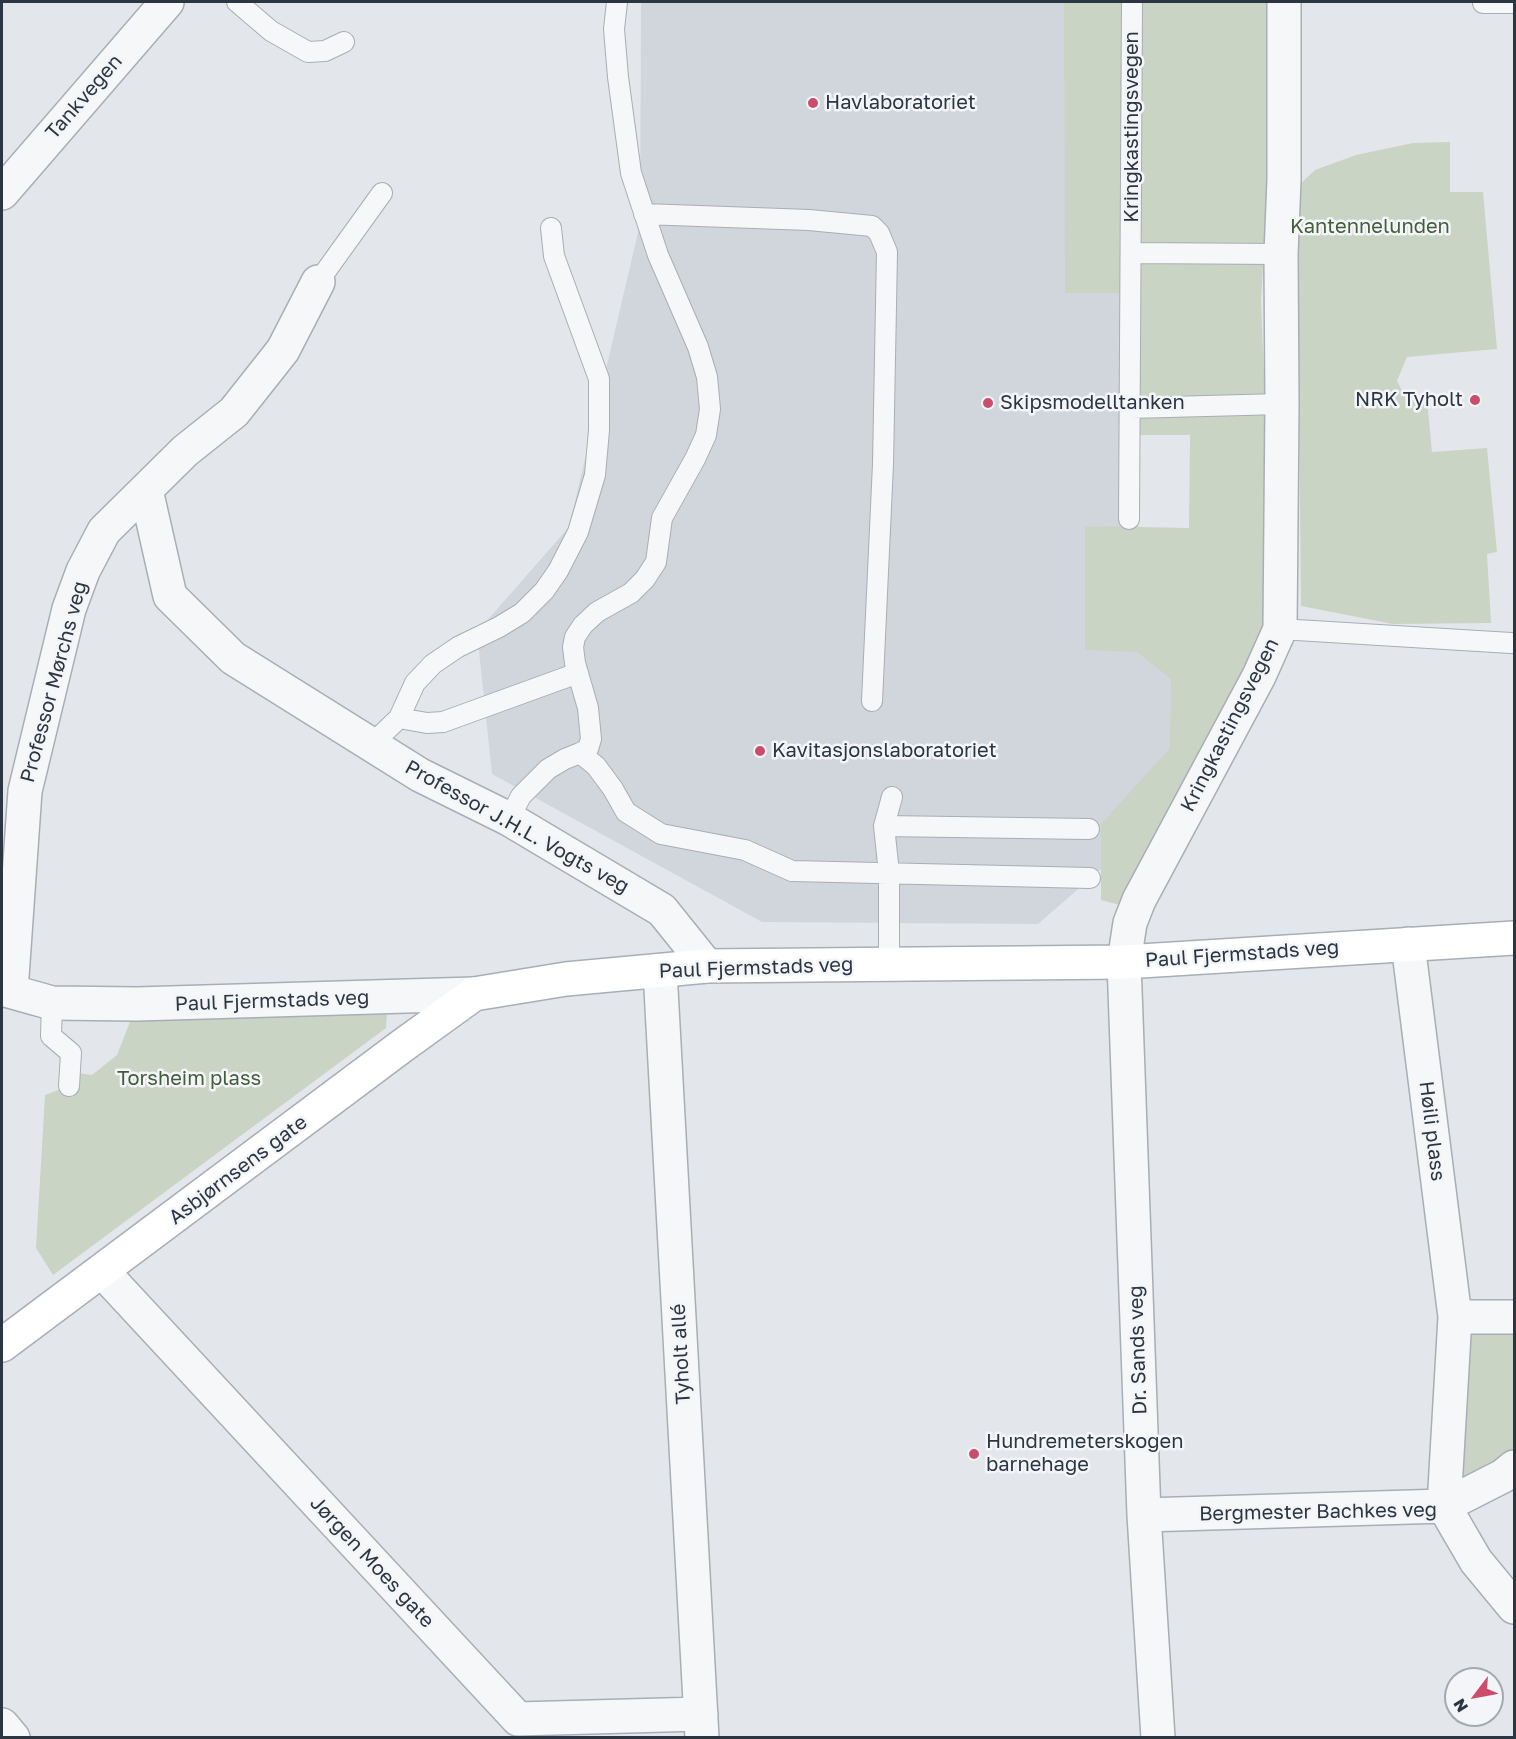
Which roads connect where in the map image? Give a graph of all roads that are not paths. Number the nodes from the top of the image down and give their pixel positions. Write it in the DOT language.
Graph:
graph roads {
  1 [pos="167,2"];
  2 [pos="237,2"];
  3 [pos="617,2"];
  4 [pos="1132,2"];
  5 [pos="1284,2"];
  6 [pos="1484,3"];
  7 [pos="1515,3"];
  8 [pos="344,42"];
  9 [pos="2,193"];
  10 [pos="382,193"];
  11 [pos="644,214"];
  12 [pos="551,228"];
  13 [pos="1131,253"];
  14 [pos="1281,254"];
  15 [pos="318,282"];
  16 [pos="1282,404"];
  17 [pos="1130,408"];
  18 [pos="146,490"];
  19 [pos="1129,519"];
  20 [pos="1280,629"];
  21 [pos="1511,643"];
  22 [pos="578,673"];
  23 [pos="872,701"];
  24 [pos="399,718"];
  25 [pos="371,745"];
  26 [pos="580,753"];
  27 [pos="892,797"];
  28 [pos="509,819"];
  29 [pos="885,826"];
  30 [pos="1089,829"];
  31 [pos="889,873"];
  32 [pos="1090,878"];
  33 [pos="1515,938"];
  34 [pos="1408,944"];
  35 [pos="1124,962"];
  36 [pos="889,963"];
  37 [pos="707,966"];
  38 [pos="660,971"];
  39 [pos="6,990"];
  40 [pos="474,994"];
  41 [pos="52,1003"];
  42 [pos="69,1086"];
  43 [pos="102,1271"];
  44 [pos="1455,1317"];
  45 [pos="1515,1317"];
  46 [pos="2,1345"];
  47 [pos="1515,1467"];
  48 [pos="1444,1506"];
  49 [pos="1144,1515"];
  50 [pos="1515,1607"];
  51 [pos="2,1725"];
  52 [pos="701,1726"];
  53 [pos="509,1728"];
  54 [pos="13,1737"];
  55 [pos="1158,1737"];
  1 -- 9 [label="street, Tankvegen"];
  2 -- 8 [label="lane"];
  3 -- 11 [label="lane"];
  4 -- 13 [label="lane, Kringkastingsvegen"];
  5 -- 14 [label="street, Kringkastingsvegen"];
  6 -- 7 [label="lane"];
  10 -- 15 [label="lane, Professor Mørchs veg"];
  11 -- 22 [label="lane"];
  11 -- 23 [label="lane"];
  12 -- 24 [label="lane"];
  13 -- 14 [label="lane"];
  13 -- 17 [label="lane, Kringkastingsvegen"];
  14 -- 16 [label="street, Kringkastingsvegen"];
  15 -- 18 [label="street, Professor Mørchs veg"];
  16 -- 17 [label="lane"];
  16 -- 20 [label="street, Kringkastingsvegen"];
  17 -- 19 [label="lane, Kringkastingsvegen"];
  18 -- 25 [label="street, Professor J.H.L. Vogts veg"];
  18 -- 39 [label="street, Professor Mørchs veg"];
  20 -- 21 [label="lane"];
  20 -- 35 [label="street, Kringkastingsvegen"];
  22 -- 24 [label="lane"];
  22 -- 26 [label="lane"];
  24 -- 25 [label="lane"];
  25 -- 28 [label="street, Professor J.H.L. Vogts veg"];
  26 -- 28 [label="lane"];
  26 -- 31 [label="lane"];
  27 -- 29 [label="lane"];
  28 -- 37 [label="street, Professor J.H.L. Vogts veg"];
  29 -- 30 [label="lane"];
  29 -- 31 [label="lane"];
  31 -- 32 [label="lane"];
  31 -- 36 [label="lane"];
  33 -- 34 [label="street, Paul Fjermstads veg"];
  34 -- 35 [label="street, Paul Fjermstads veg"];
  34 -- 44 [label="street, Høili plass"];
  35 -- 36 [label="street, Paul Fjermstads veg"];
  35 -- 49 [label="street, Dr. Sands veg"];
  36 -- 37 [label="street, Paul Fjermstads veg"];
  37 -- 38 [label="street, Paul Fjermstads veg"];
  38 -- 40 [label="street, Paul Fjermstads veg"];
  38 -- 52 [label="street, Tyholt allé"];
  39 -- 41 [label="street, Paul Fjermstads veg"];
  40 -- 41 [label="street, Paul Fjermstads veg"];
  40 -- 43 [label="street, Asbjørnsens gate"];
  41 -- 42 [label="lane"];
  43 -- 46 [label="street, Asbjørnsens gate"];
  43 -- 53 [label="street, Jørgen Moes gate"];
  44 -- 45 [label="street"];
  44 -- 48 [label="street, Høili plass"];
  47 -- 48 [label="street"];
  48 -- 49 [label="street, Bergmester Bachkes veg"];
  48 -- 50 [label="street, Bergmester Bachkes veg"];
  49 -- 55 [label="street, Dr. Sands veg"];
  51 -- 54 [label="street"];
  52 -- 53 [label="street, Jørgen Moes gate"];
}
